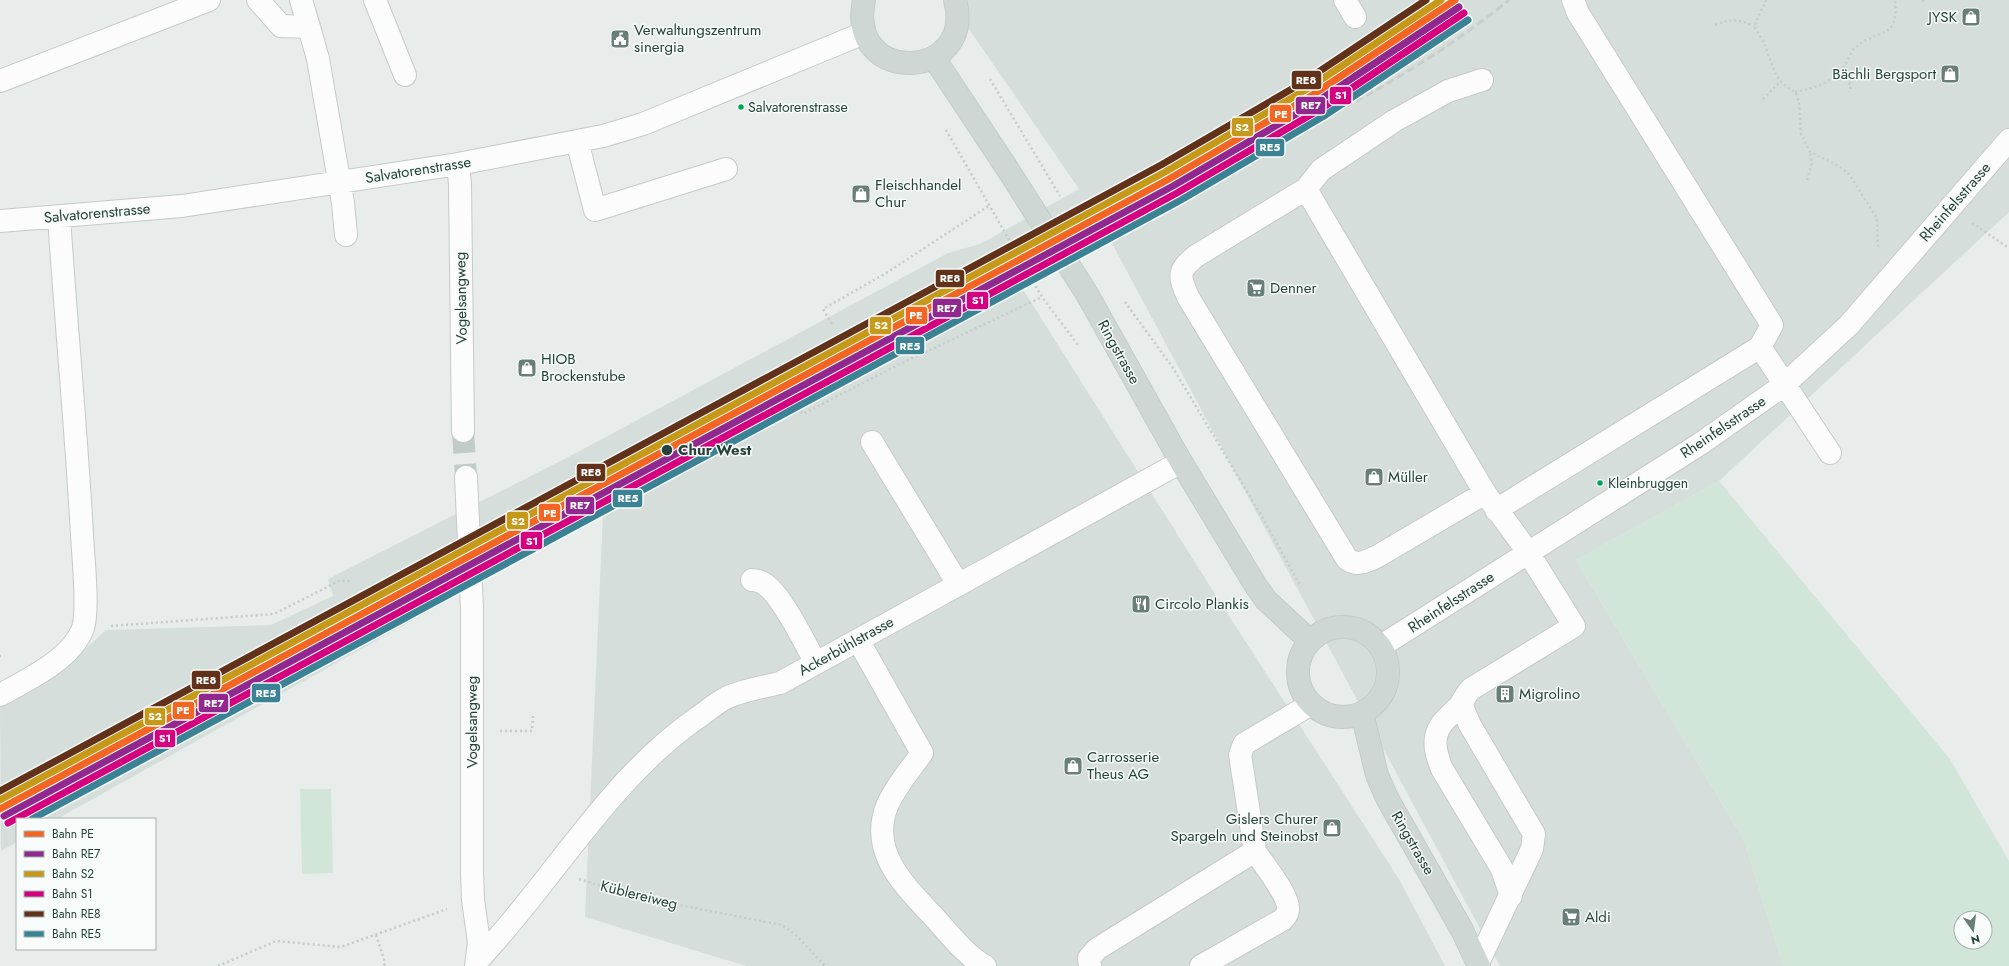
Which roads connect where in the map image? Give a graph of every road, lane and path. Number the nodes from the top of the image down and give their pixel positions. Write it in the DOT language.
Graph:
graph roads {
  1 [pos="209,0"];
  2 [pos="258,0"];
  3 [pos="301,0"];
  4 [pos="375,0"];
  5 [pos="864,0"];
  6 [pos="956,0"];
  7 [pos="1573,0"];
  8 [pos="1766,0"];
  9 [pos="1895,0"];
  10 [pos="1923,0"];
  11 [pos="1924,5"];
  12 [pos="1715,25"];
  13 [pos="1754,26"];
  14 [pos="309,27"];
  15 [pos="864,33"];
  16 [pos="934,58"];
  17 [pos="1837,74"];
  18 [pos="405,75"];
  19 [pos="990,79"];
  20 [pos="1482,80"];
  21 [pos="0,81"];
  22 [pos="1781,81"];
  23 [pos="1795,92"];
  24 [pos="1849,92"];
  25 [pos="1763,99"];
  26 [pos="944,126"];
  27 [pos="2009,140"];
  28 [pos="577,141"];
  29 [pos="1810,152"];
  30 [pos="458,164"];
  31 [pos="726,169"];
  32 [pos="1807,180"];
  33 [pos="340,183"];
  34 [pos="1306,189"];
  35 [pos="1062,200"];
  36 [pos="990,205"];
  37 [pos="1950,209"];
  38 [pos="59,217"];
  39 [pos="0,221"];
  40 [pos="346,234"];
  41 [pos="2009,248"];
  42 [pos="1878,253"];
  43 [pos="1042,297"];
  44 [pos="1124,300"];
  45 [pos="832,324"];
  46 [pos="1078,346"];
  47 [pos="1760,347"];
  48 [pos="1784,385"];
  49 [pos="794,398"];
  50 [pos="463,431"];
  51 [pos="872,442"];
  52 [pos="1830,453"];
  53 [pos="1180,462"];
  54 [pos="466,477"];
  55 [pos="1491,501"];
  56 [pos="1528,552"];
  57 [pos="752,580"];
  58 [pos="351,581"];
  59 [pos="958,584"];
  60 [pos="1301,587"];
  61 [pos="83,628"];
  62 [pos="858,640"];
  63 [pos="1310,641"];
  64 [pos="1381,646"];
  65 [pos="816,663"];
  66 [pos="0,695"];
  67 [pos="1462,702"];
  68 [pos="1311,704"];
  69 [pos="1362,713"];
  70 [pos="533,714"];
  71 [pos="472,730"];
  72 [pos="1255,851"];
  73 [pos="550,873"];
  74 [pos="1510,896"];
  75 [pos="473,900"];
  76 [pos="376,935"];
  77 [pos="477,963"];
  78 [pos="1479,965"];
  79 [pos="218,966"];
  80 [pos="384,966"];
  81 [pos="825,966"];
  82 [pos="985,966"];
  83 [pos="1090,966"];
  84 [pos="1201,966"];
  1 -- 21 [label="street"];
  2 -- 14 [label="street"];
  3 -- 14 [label="street"];
  4 -- 18 [label="street"];
  5 -- 15 [label="main road"];
  6 -- 16 [label="main road"];
  7 -- 47 [label="street"];
  8 -- 13 [label="path"];
  9 -- 17 [label="path"];
  10 -- 11 [label="path"];
  12 -- 13 [label="path"];
  13 -- 22 [label="path"];
  14 -- 33 [label="street"];
  15 -- 16 [label="main road"];
  15 -- 28 [label="street, Salvatorenstrasse"];
  16 -- 53 [label="main road, Ringstrasse"];
  17 -- 23 [label="path"];
  17 -- 24 [label="path"];
  19 -- 35 [label="path"];
  20 -- 34 [label="street"];
  22 -- 23 [label="path"];
  22 -- 25 [label="path"];
  23 -- 29 [label="path"];
  26 -- 36 [label="path"];
  27 -- 37 [label="street, Rheinfelsstrasse"];
  28 -- 30 [label="street, Salvatorenstrasse"];
  28 -- 31 [label="street"];
  29 -- 32 [label="path"];
  29 -- 42 [label="path"];
  30 -- 33 [label="street, Salvatorenstrasse"];
  30 -- 50 [label="street, Vogelsangweg"];
  33 -- 38 [label="street, Salvatorenstrasse"];
  33 -- 40 [label="street"];
  34 -- 55 [label="street"];
  34 -- 55 [label="street"];
  36 -- 43 [label="path"];
  36 -- 45 [label="path"];
  37 -- 41 [label="path"];
  37 -- 48 [label="street, Rheinfelsstrasse"];
  38 -- 39 [label="street, Salvatorenstrasse"];
  38 -- 61 [label="street"];
  43 -- 46 [label="path"];
  43 -- 49 [label="path"];
  44 -- 60 [label="path"];
  47 -- 48 [label="street"];
  47 -- 55 [label="street"];
  48 -- 52 [label="street"];
  48 -- 56 [label="street, Rheinfelsstrasse"];
  51 -- 59 [label="street"];
  53 -- 59 [label="street, Ackerbühlstrasse"];
  53 -- 63 [label="main road, Ringstrasse"];
  54 -- 71 [label="street, Vogelsangweg"];
  55 -- 56 [label="street"];
  56 -- 64 [label="street, Rheinfelsstrasse"];
  56 -- 67 [label="street"];
  57 -- 65 [label="street"];
  58 -- 61 [label="path"];
  59 -- 62 [label="street, Ackerbühlstrasse"];
  61 -- 66 [label="street"];
  62 -- 65 [label="street, Ackerbühlstrasse"];
  62 -- 82 [label="street"];
  63 -- 64 [label="main road"];
  63 -- 68 [label="main road"];
  64 -- 69 [label="main road"];
  65 -- 73 [label="street, Ackerbühlstrasse"];
  67 -- 74 [label="street"];
  67 -- 74 [label="street"];
  68 -- 69 [label="main road"];
  68 -- 72 [label="street"];
  69 -- 78 [label="main road, Ringstrasse"];
  70 -- 71 [label="path"];
  71 -- 75 [label="street, Vogelsangweg"];
  72 -- 83 [label="street"];
  72 -- 84 [label="street"];
  73 -- 77 [label="street"];
  73 -- 81 [label="path, Küblereiweg"];
  74 -- 78 [label="street"];
  75 -- 76 [label="path"];
  75 -- 77 [label="street, Vogelsangweg"];
  76 -- 79 [label="path"];
  76 -- 80 [label="path"];
}
